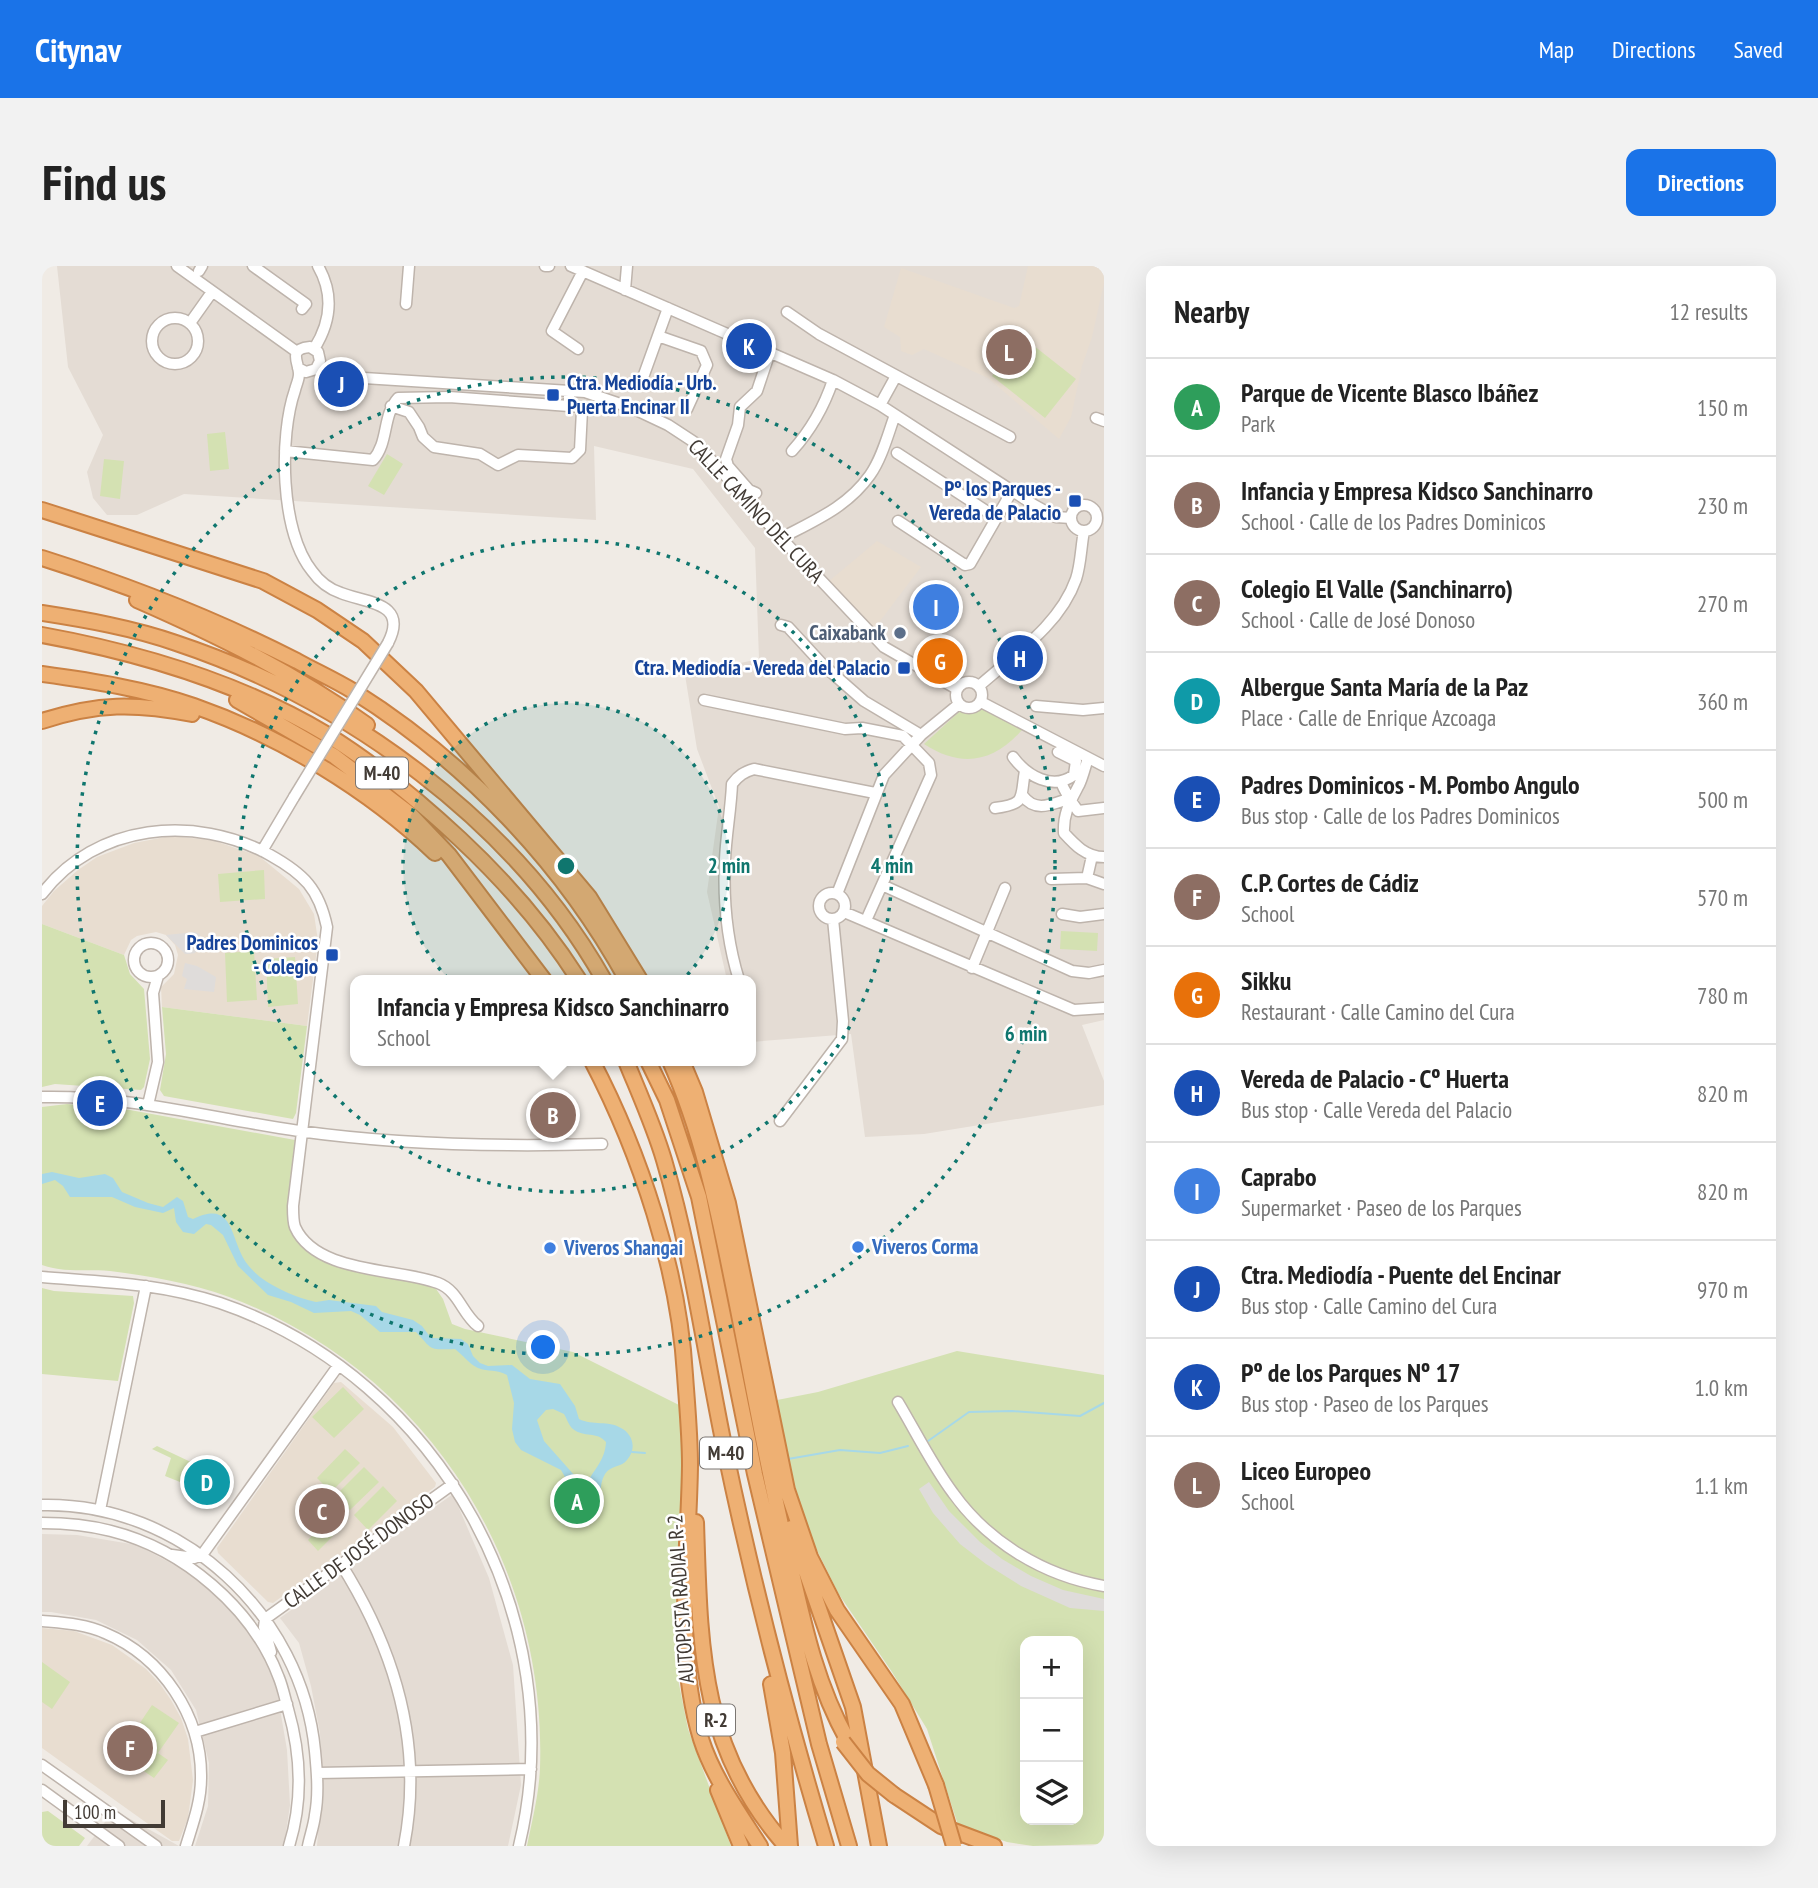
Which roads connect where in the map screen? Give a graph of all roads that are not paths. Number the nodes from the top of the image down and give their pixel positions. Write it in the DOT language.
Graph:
graph roads {
  1 [pos="177,266"];
  2 [pos="253,266"];
  3 [pos="318,266"];
  4 [pos="408,266"];
  5 [pos="571,266"];
  6 [pos="627,266"];
  7 [pos="583,271"];
  8 [pos="625,290"];
  9 [pos="212,292"];
  10 [pos="406,304"];
  11 [pos="668,307"];
  12 [pos="302,309"];
  13 [pos="787,312"];
  14 [pos="190,323"];
  15 [pos="657,336"];
  16 [pos="314,349"];
  17 [pos="578,349"];
  18 [pos="297,352"];
  19 [pos="770,352"];
  20 [pos="319,365"];
  21 [pos="302,370"];
  22 [pos="896,376"];
  23 [pos="833,380"];
  24 [pos="641,383"];
  25 [pos="569,391"];
  26 [pos="880,405"];
  27 [pos="391,406"];
  28 [pos="569,406"];
  29 [pos="687,409"];
  30 [pos="895,415"];
  31 [pos="1010,437"];
  32 [pos="285,451"];
  33 [pos="792,451"];
  34 [pos="897,453"];
  35 [pos="1012,491"];
  36 [pos="756,493"];
  37 [pos="42,510"];
  38 [pos="1100,512"];
  39 [pos="997,518"];
  40 [pos="1071,518"];
  41 [pos="898,521"];
  42 [pos="1084,531"];
  43 [pos="787,535"];
  44 [pos="42,558"];
  45 [pos="42,565"];
  46 [pos="42,613"];
  47 [pos="781,625"];
  48 [pos="42,635"];
  49 [pos="123,653"];
  50 [pos="42,674"];
  51 [pos="979,686"];
  52 [pos="957,689"];
  53 [pos="704,700"];
  54 [pos="981,702"];
  55 [pos="959,704"];
  56 [pos="1036,706"];
  57 [pos="1104,708"];
  58 [pos="42,721"];
  59 [pos="921,735"];
  60 [pos="269,739"];
  61 [pos="912,745"];
  62 [pos="1058,752"];
  63 [pos="400,757"];
  64 [pos="1013,757"];
  65 [pos="1088,758"];
  66 [pos="1104,766"];
  67 [pos="1025,771"];
  68 [pos="1061,782"];
  69 [pos="875,793"];
  70 [pos="1023,796"];
  71 [pos="1071,798"];
  72 [pos="995,808"];
  73 [pos="1104,808"];
  74 [pos="262,851"];
  75 [pos="1092,856"];
  76 [pos="1104,857"];
  77 [pos="1087,878"];
  78 [pos="1052,879"];
  79 [pos="1104,884"];
  80 [pos="882,885"];
  81 [pos="1005,888"];
  82 [pos="42,894"];
  83 [pos="837,894"];
  84 [pos="480,896"];
  85 [pos="844,912"];
  86 [pos="1062,914"];
  87 [pos="1104,914"];
  88 [pos="868,916"];
  89 [pos="832,919"];
  90 [pos="988,932"];
  91 [pos="972,968"];
  92 [pos="1104,970"];
  93 [pos="144,975"];
  94 [pos="540,975"];
  95 [pos="576,975"];
  96 [pos="601,975"];
  97 [pos="624,975"];
  98 [pos="637,975"];
  99 [pos="738,975"];
  100 [pos="158,976"];
  101 [pos="153,993"];
  102 [pos="1104,1008"];
  103 [pos="594,1066"];
  104 [pos="628,1066"];
  105 [pos="650,1066"];
  106 [pos="672,1066"];
  107 [pos="684,1066"];
  108 [pos="42,1097"];
  109 [pos="148,1105"];
  110 [pos="780,1121"];
  111 [pos="302,1132"];
  112 [pos="601,1144"];
  113 [pos="42,1277"];
  114 [pos="146,1286"];
  115 [pos="478,1326"];
  116 [pos="338,1366"];
  117 [pos="685,1372"];
  118 [pos="898,1402"];
  119 [pos="760,1419"];
  120 [pos="453,1484"];
  121 [pos="42,1505"];
  122 [pos="100,1510"];
  123 [pos="42,1522"];
  124 [pos="168,1554"];
  125 [pos="202,1555"];
  126 [pos="341,1564"];
  127 [pos="1104,1586"];
  128 [pos="759,1600"];
  129 [pos="785,1607"];
  130 [pos="265,1619"];
  131 [pos="42,1621"];
  132 [pos="279,1677"];
  133 [pos="287,1704"];
  134 [pos="195,1732"];
  135 [pos="846,1741"];
  136 [pos="702,1742"];
  137 [pos="42,1765"];
  138 [pos="531,1769"];
  139 [pos="410,1771"];
  140 [pos="317,1773"];
  141 [pos="45,1795"];
  142 [pos="119,1846"];
  143 [pos="156,1846"];
  144 [pos="186,1846"];
  145 [pos="289,1846"];
  146 [pos="308,1846"];
  147 [pos="404,1846"];
  148 [pos="519,1846"];
  149 [pos="741,1846"];
  150 [pos="760,1846"];
  151 [pos="788,1846"];
  152 [pos="826,1846"];
  153 [pos="849,1846"];
  154 [pos="879,1846"];
  155 [pos="954,1846"];
  156 [pos="994,1846"];
  1 -- 9 [label="street"];
  2 -- 12 [label="street"];
  3 -- 16 [label="street"];
  4 -- 10 [label="street"];
  5 -- 7 [label="street"];
  6 -- 8 [label="street"];
  7 -- 8 [label="street"];
  7 -- 17 [label="street"];
  8 -- 11 [label="street"];
  9 -- 14 [label="street"];
  9 -- 18 [label="street"];
  11 -- 15 [label="street"];
  11 -- 19 [label="street"];
  13 -- 22 [label="street"];
  14 -- 14 [label="street"];
  15 -- 24 [label="street"];
  15 -- 29 [label="street"];
  16 -- 18 [label="street"];
  16 -- 20 [label="street"];
  18 -- 21 [label="street"];
  19 -- 23 [label="street"];
  19 -- 36 [label="street"];
  20 -- 21 [label="street"];
  20 -- 25 [label="street, CALLE CAMINO DEL CURA"];
  21 -- 32 [label="street"];
  22 -- 26 [label="street"];
  22 -- 31 [label="street"];
  23 -- 26 [label="street"];
  23 -- 33 [label="street"];
  25 -- 28 [label="street"];
  25 -- 52 [label="street, CALLE CAMINO DEL CURA"];
  26 -- 30 [label="street"];
  27 -- 28 [label="street"];
  27 -- 28 [label="street"];
  27 -- 32 [label="street"];
  30 -- 35 [label="street"];
  30 -- 43 [label="street"];
  32 -- 74 [label="street, bridge"];
  34 -- 39 [label="street"];
  35 -- 39 [label="street"];
  35 -- 40 [label="street"];
  37 -- 98 [label="highway"];
  38 -- 40 [label="street"];
  38 -- 42 [label="street"];
  39 -- 41 [label="street"];
  40 -- 42 [label="street"];
  42 -- 51 [label="street"];
  44 -- 97 [label="highway"];
  45 -- 63 [label="highway"];
  46 -- 63 [label="highway, M-40"];
  47 -- 59 [label="street"];
  48 -- 49 [label="highway, M-40"];
  49 -- 84 [label="highway"];
  49 -- 95 [label="highway, M-40"];
  50 -- 60 [label="highway"];
  51 -- 52 [label="street"];
  51 -- 54 [label="street"];
  52 -- 55 [label="street"];
  53 -- 61 [label="street"];
  54 -- 55 [label="street"];
  54 -- 65 [label="street"];
  55 -- 59 [label="street"];
  56 -- 57 [label="street"];
  58 -- 60 [label="highway"];
  59 -- 61 [label="street"];
  60 -- 84 [label="highway"];
  61 -- 69 [label="street"];
  61 -- 80 [label="street"];
  62 -- 68 [label="street"];
  63 -- 96 [label="highway, M-40"];
  64 -- 67 [label="street"];
  65 -- 66 [label="street"];
  65 -- 71 [label="street"];
  67 -- 68 [label="street"];
  67 -- 70 [label="street"];
  68 -- 71 [label="street"];
  69 -- 83 [label="street"];
  69 -- 99 [label="street"];
  70 -- 71 [label="street"];
  70 -- 72 [label="street"];
  71 -- 73 [label="street"];
  71 -- 75 [label="street"];
  74 -- 82 [label="street"];
  74 -- 111 [label="street"];
  75 -- 76 [label="street"];
  75 -- 77 [label="street"];
  77 -- 78 [label="street"];
  77 -- 79 [label="street"];
  80 -- 88 [label="street"];
  80 -- 90 [label="street"];
  81 -- 90 [label="street"];
  83 -- 85 [label="street"];
  83 -- 89 [label="street"];
  84 -- 94 [label="highway"];
  85 -- 89 [label="street"];
  85 -- 91 [label="street"];
  86 -- 87 [label="street"];
  89 -- 110 [label="street"];
  90 -- 91 [label="street"];
  90 -- 92 [label="street"];
  91 -- 102 [label="street"];
  93 -- 100 [label="street"];
  93 -- 100 [label="street"];
  93 -- 101 [label="street"];
  100 -- 101 [label="street"];
  101 -- 109 [label="street"];
  103 -- 117 [label="highway"];
  104 -- 128 [label="highway, M-40"];
  105 -- 129 [label="highway, M-40"];
  106 -- 119 [label="highway"];
  107 -- 155 [label="highway, bridge"];
  108 -- 109 [label="street"];
  109 -- 111 [label="street"];
  111 -- 112 [label="street"];
  111 -- 115 [label="street"];
  113 -- 114 [label="street"];
  114 -- 116 [label="street"];
  114 -- 122 [label="street"];
  116 -- 120 [label="street"];
  116 -- 125 [label="street"];
  117 -- 136 [label="highway"];
  117 -- 151 [label="highway, AUTOPISTA RADIAL R-2 / R-2"];
  118 -- 127 [label="street"];
  119 -- 135 [label="highway"];
  119 -- 154 [label="highway"];
  120 -- 126 [label="street, CALLE DE JOSÉ DONOSO"];
  120 -- 138 [label="street"];
  121 -- 122 [label="street"];
  122 -- 125 [label="street"];
  123 -- 124 [label="street"];
  124 -- 125 [label="street"];
  124 -- 132 [label="street"];
  125 -- 130 [label="street"];
  126 -- 130 [label="street, CALLE DE JOSÉ DONOSO"];
  126 -- 139 [label="street"];
  128 -- 151 [label="highway"];
  128 -- 152 [label="highway, M-40"];
  129 -- 135 [label="highway"];
  129 -- 153 [label="highway, M-40"];
  130 -- 132 [label="street"];
  130 -- 140 [label="street"];
  131 -- 134 [label="street"];
  132 -- 133 [label="street"];
  133 -- 134 [label="street"];
  133 -- 145 [label="street"];
  134 -- 144 [label="street"];
  135 -- 156 [label="highway, bridge"];
  136 -- 149 [label="highway"];
  136 -- 150 [label="highway"];
  137 -- 143 [label="street"];
  138 -- 139 [label="street"];
  138 -- 148 [label="street"];
  139 -- 140 [label="street"];
  139 -- 147 [label="street"];
  140 -- 146 [label="street"];
  141 -- 142 [label="street"];
}
